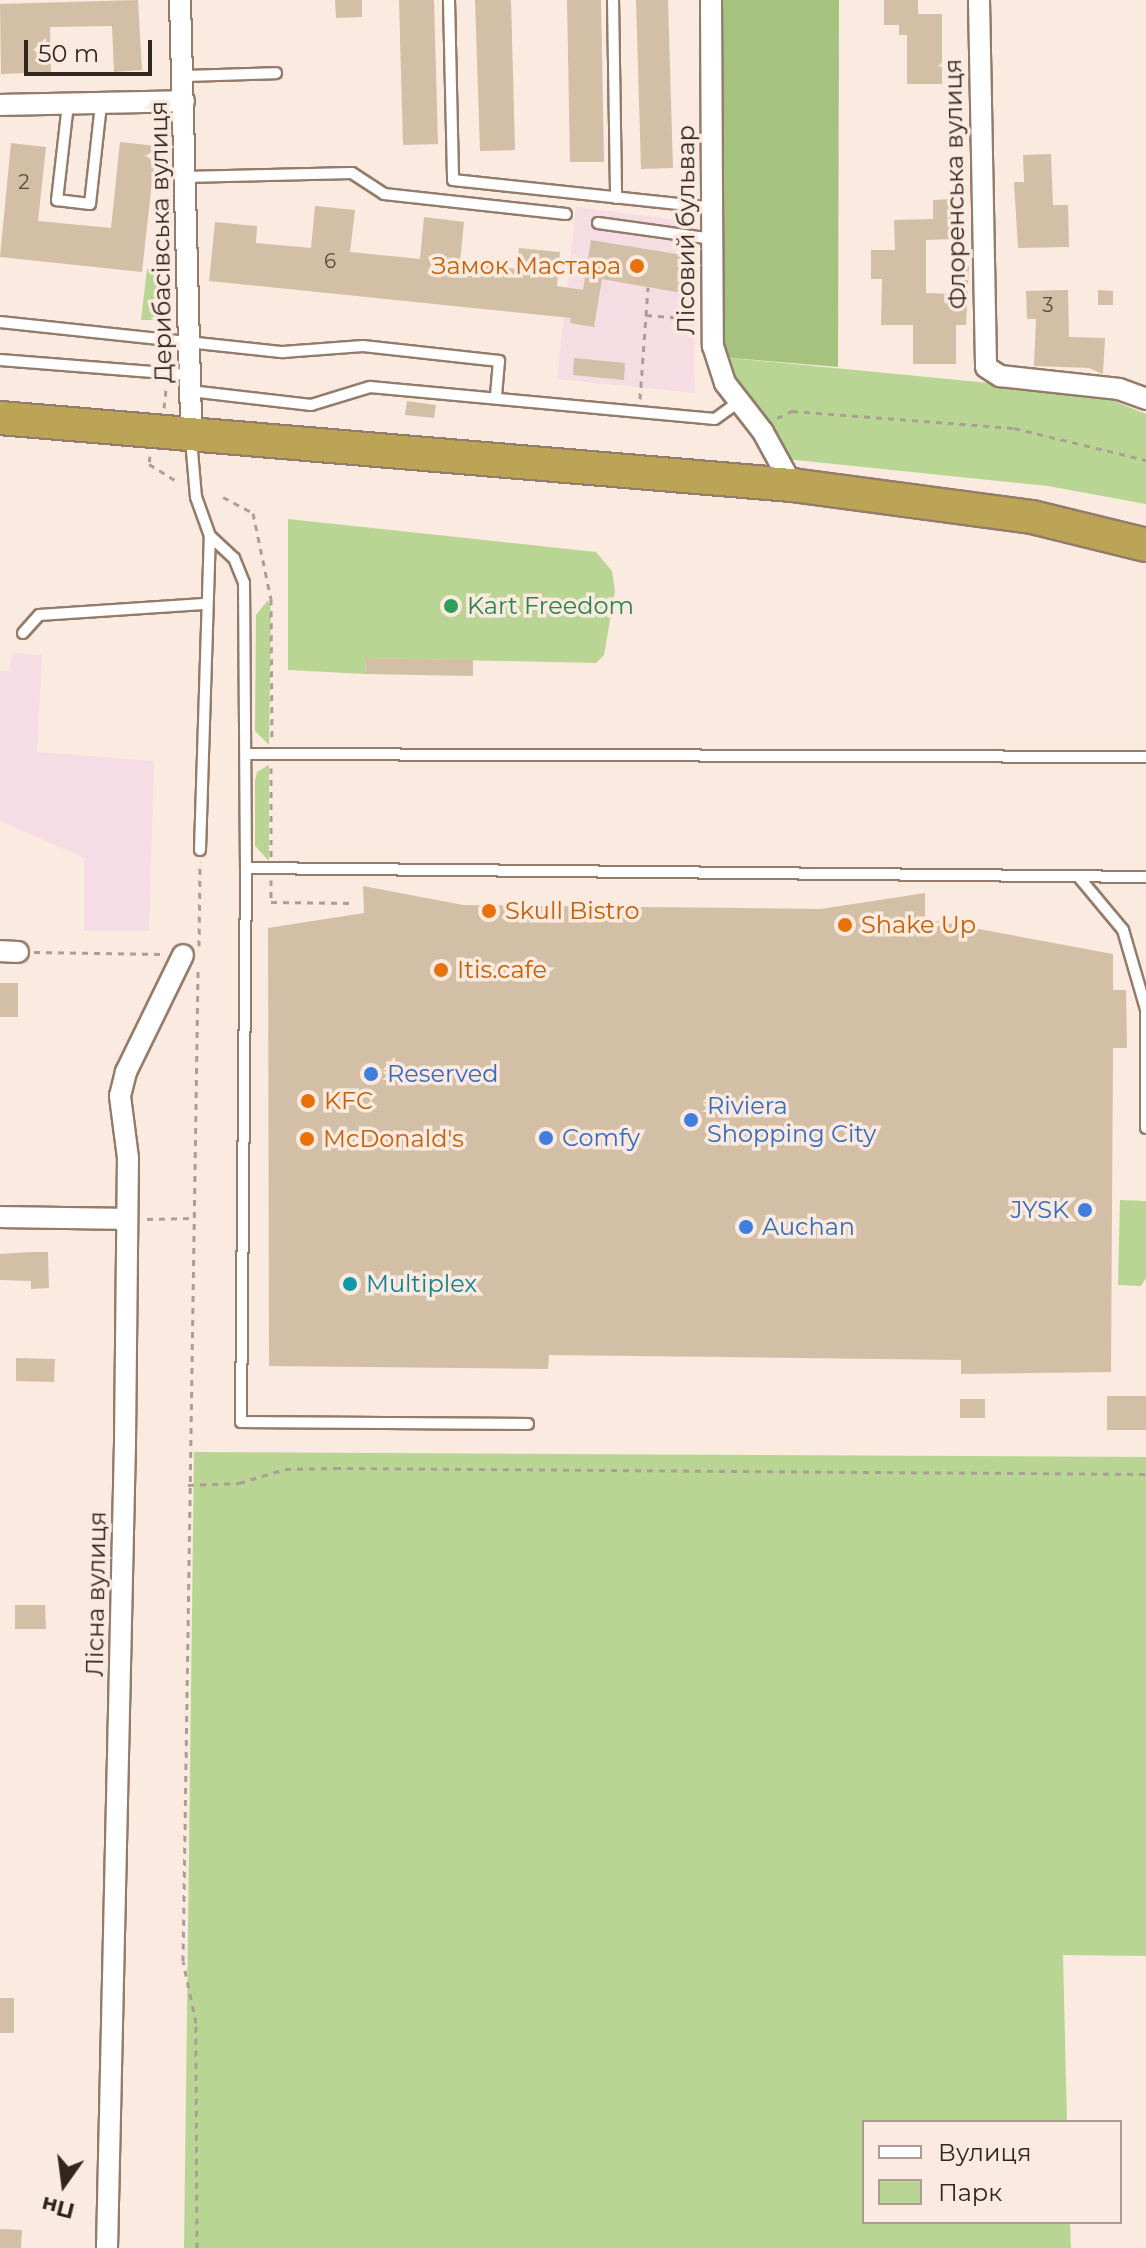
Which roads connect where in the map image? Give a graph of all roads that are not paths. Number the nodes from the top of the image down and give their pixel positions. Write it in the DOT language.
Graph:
graph roads {
  1 [pos="180,0"];
  2 [pos="449,0"];
  3 [pos="613,0"];
  4 [pos="711,0"];
  5 [pos="979,0"];
  6 [pos="276,73"];
  7 [pos="183,76"];
  8 [pos="184,101"];
  9 [pos="68,104"];
  10 [pos="101,104"];
  11 [pos="0,105"];
  12 [pos="185,177"];
  13 [pos="616,198"];
  14 [pos="713,208"];
  15 [pos="566,214"];
  16 [pos="598,223"];
  17 [pos="713,239"];
  18 [pos="0,322"];
  19 [pos="189,340"];
  20 [pos="0,360"];
  21 [pos="190,383"];
  22 [pos="496,398"];
  23 [pos="1146,399"];
  24 [pos="737,403"];
  25 [pos="0,418"];
  26 [pos="191,434"];
  27 [pos="792,485"];
  28 [pos="210,536"];
  29 [pos="1146,545"];
  30 [pos="204,604"];
  31 [pos="23,633"];
  32 [pos="246,754"];
  33 [pos="1146,757"];
  34 [pos="200,850"];
  35 [pos="246,868"];
  36 [pos="1078,876"];
  37 [pos="1146,877"];
  38 [pos="183,955"];
  39 [pos="1146,1009"];
  40 [pos="1146,1128"];
  41 [pos="0,1217"];
  42 [pos="123,1219"];
  43 [pos="528,1424"];
  44 [pos="107,2248"];
  1 -- 7 [label="street, Дерибасівська вулиця"];
  2 -- 13 [label="lane"];
  3 -- 13 [label="lane"];
  4 -- 14 [label="street, Лісовий бульвар"];
  5 -- 23 [label="street, Флоренська вулиця"];
  6 -- 7 [label="lane"];
  7 -- 8 [label="street, Дерибасівська вулиця"];
  8 -- 10 [label="street"];
  8 -- 12 [label="street, Дерибасівська вулиця"];
  9 -- 10 [label="street"];
  9 -- 10 [label="lane"];
  9 -- 11 [label="street"];
  12 -- 15 [label="lane"];
  12 -- 19 [label="street, Дерибасівська вулиця"];
  13 -- 14 [label="lane"];
  14 -- 17 [label="street, Лісовий бульвар"];
  16 -- 17 [label="lane"];
  17 -- 24 [label="street, Лісовий бульвар"];
  18 -- 19 [label="lane"];
  19 -- 21 [label="street, Дерибасівська вулиця"];
  19 -- 22 [label="lane"];
  20 -- 21 [label="lane"];
  21 -- 22 [label="lane"];
  21 -- 26 [label="street, Дерибасівська вулиця"];
  22 -- 24 [label="lane"];
  24 -- 27 [label="street, Лісовий бульвар"];
  25 -- 26 [label="highway"];
  26 -- 27 [label="highway"];
  26 -- 28 [label="lane"];
  27 -- 29 [label="highway"];
  28 -- 30 [label="lane"];
  28 -- 32 [label="lane"];
  30 -- 31 [label="lane"];
  30 -- 34 [label="lane"];
  32 -- 33 [label="lane"];
  32 -- 35 [label="lane"];
  35 -- 36 [label="lane"];
  35 -- 43 [label="lane"];
  36 -- 37 [label="lane"];
  36 -- 39 [label="lane"];
  38 -- 42 [label="street, Лісна вулиця"];
  39 -- 40 [label="lane"];
  41 -- 42 [label="street"];
  42 -- 44 [label="street, Лісна вулиця"];
}
